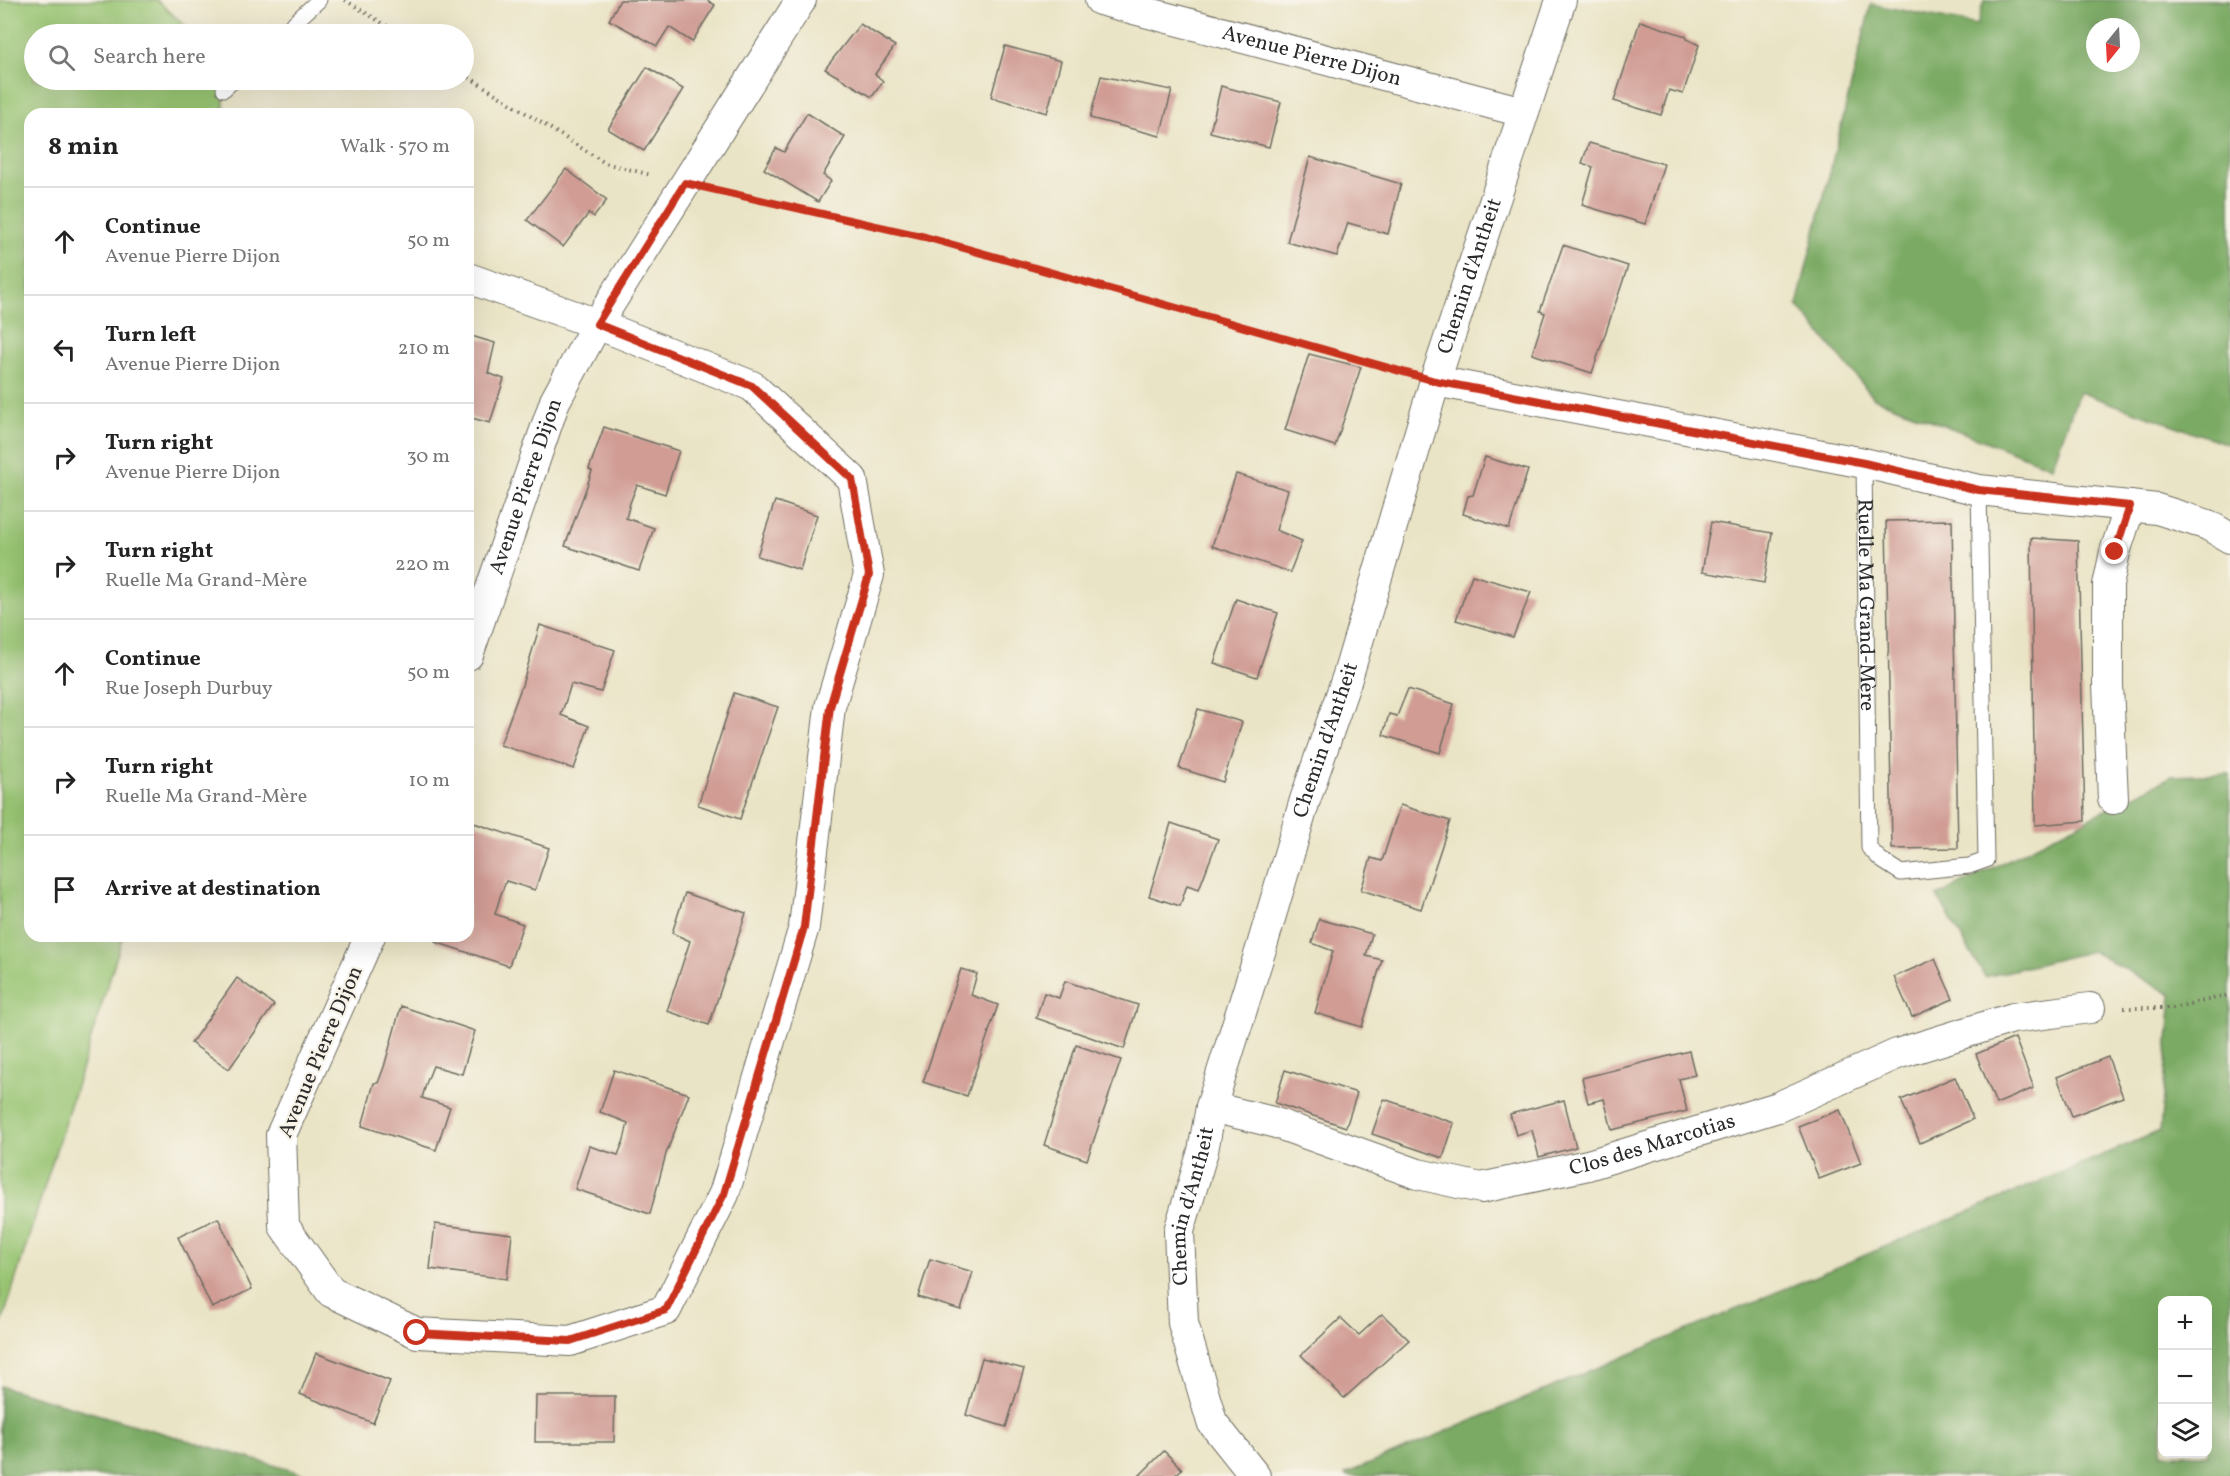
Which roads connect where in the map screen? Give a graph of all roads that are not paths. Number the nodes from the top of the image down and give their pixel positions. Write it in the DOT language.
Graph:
graph roads {
  1 [pos="319,0"];
  2 [pos="801,0"];
  3 [pos="1100,0"];
  4 [pos="1561,0"];
  5 [pos="293,24"];
  6 [pos="1523,112"];
  7 [pos="474,280"];
  8 [pos="597,324"];
  9 [pos="1435,381"];
  10 [pos="1864,463"];
  11 [pos="1979,490"];
  12 [pos="2130,506"];
  13 [pos="2230,538"];
  14 [pos="474,637"];
  15 [pos="2113,799"];
  16 [pos="367,942"];
  17 [pos="2090,1008"];
  18 [pos="1210,1107"];
  19 [pos="1255,1476"];
  1 -- 5 [label="lane"];
  2 -- 8 [label="street, Avenue Pierre Dijon"];
  3 -- 6 [label="street, Avenue Pierre Dijon"];
  4 -- 6 [label="street, Chemin d'Antheit"];
  6 -- 9 [label="street, Chemin d'Antheit"];
  7 -- 8 [label="street"];
  8 -- 14 [label="street, Avenue Pierre Dijon"];
  8 -- 16 [label="street, Avenue Pierre Dijon"];
  9 -- 10 [label="street"];
  9 -- 18 [label="street, Chemin d'Antheit"];
  10 -- 11 [label="street"];
  10 -- 11 [label="lane, Ruelle Ma Grand-Mère"];
  11 -- 12 [label="street"];
  12 -- 13 [label="street"];
  12 -- 15 [label="street"];
  17 -- 18 [label="street, Clos des Marcotias"];
  18 -- 19 [label="street, Chemin d'Antheit"];
}
